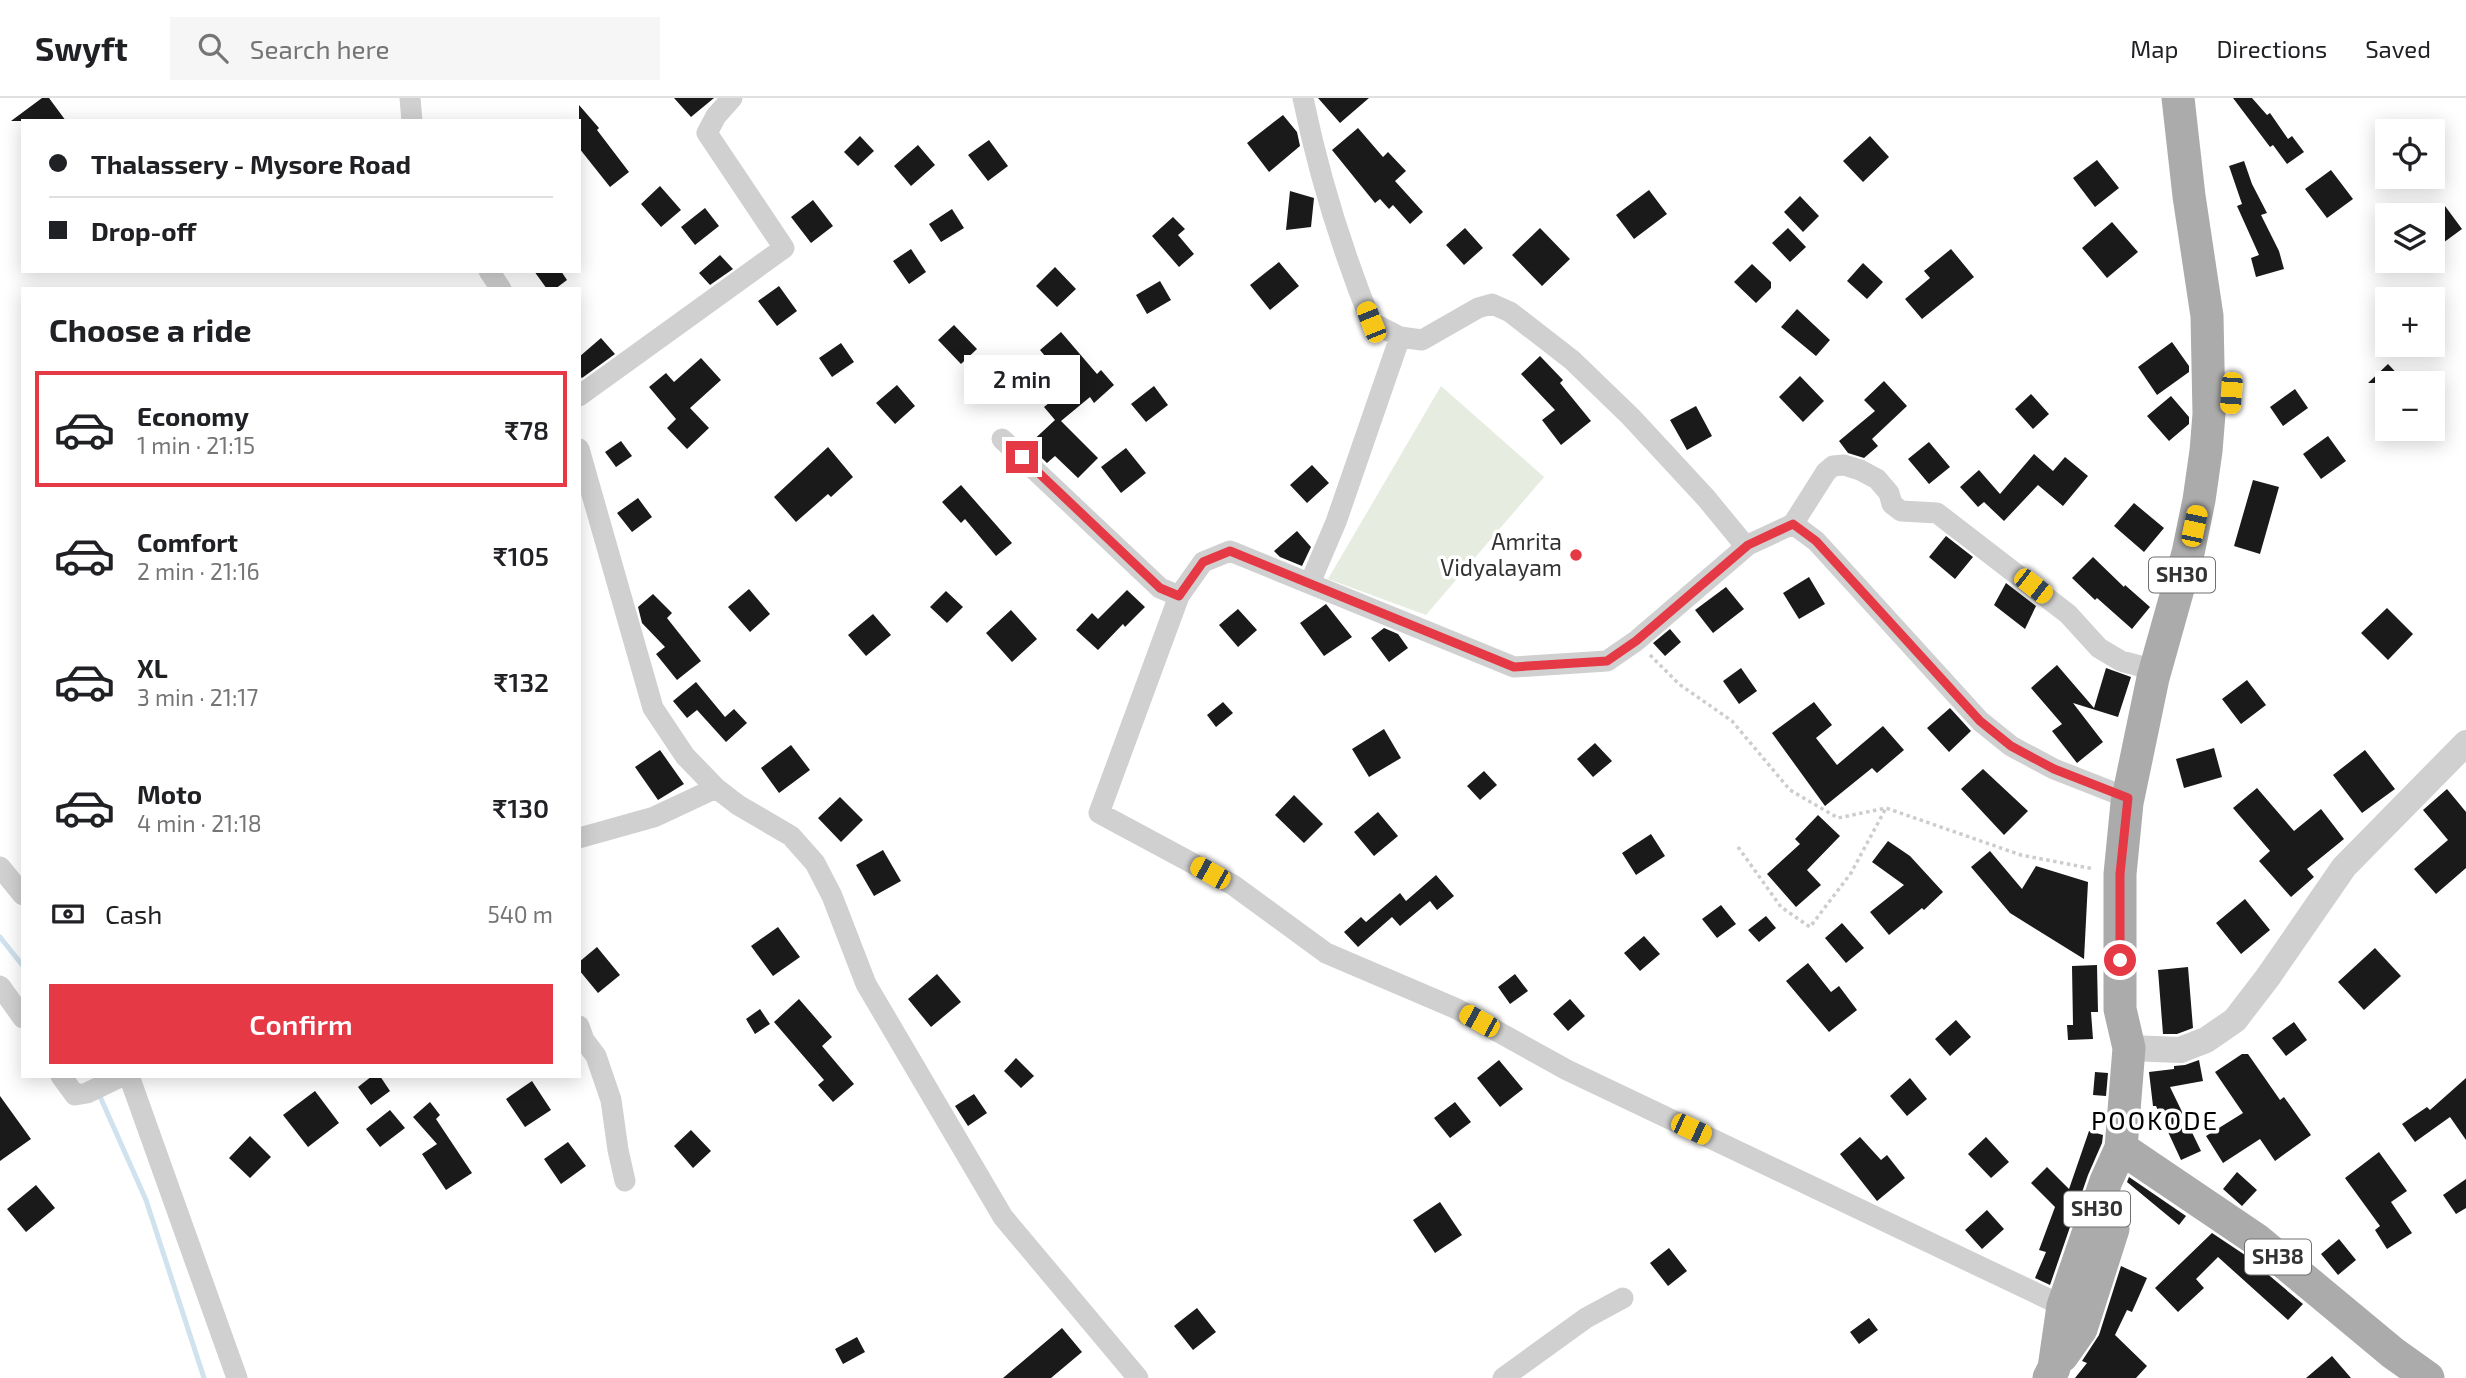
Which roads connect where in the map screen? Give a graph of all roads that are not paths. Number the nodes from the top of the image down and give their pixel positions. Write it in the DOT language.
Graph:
graph roads {
  1 [pos="410,98"];
  2 [pos="732,98"];
  3 [pos="1303,98"];
  4 [pos="2178,98"];
  5 [pos="2197,98"];
  6 [pos="412,119"];
  7 [pos="1401,337"];
  8 [pos="581,395"];
  9 [pos="1002,439"];
  10 [pos="581,456"];
  11 [pos="1793,524"];
  12 [pos="1748,545"];
  13 [pos="1310,583"];
  14 [pos="1179,596"];
  15 [pos="2155,670"];
  16 [pos="2466,743"];
  17 [pos="716,788"];
  18 [pos="2128,798"];
  19 [pos="581,837"];
  20 [pos="0,867"];
  21 [pos="20,887"];
  22 [pos="0,986"];
  23 [pos="21,1015"];
  24 [pos="581,1032"];
  25 [pos="2129,1048"];
  26 [pos="62,1078"];
  27 [pos="121,1078"];
  28 [pos="123,1078"];
  29 [pos="2121,1148"];
  30 [pos="625,1181"];
  31 [pos="1623,1298"];
  32 [pos="2063,1306"];
  33 [pos="2052,1373"];
  34 [pos="237,1378"];
  35 [pos="1138,1378"];
  36 [pos="1503,1378"];
  37 [pos="2428,1378"];
  1 -- 6 [label="street"];
  2 -- 8 [label="street"];
  3 -- 7 [label="street"];
  4 -- 15 [label="main road, SH30"];
  5 -- 25 [label="main road"];
  7 -- 12 [label="street"];
  7 -- 13 [label="street"];
  9 -- 14 [label="street"];
  10 -- 17 [label="street"];
  11 -- 12 [label="street"];
  11 -- 15 [label="street"];
  11 -- 18 [label="street"];
  12 -- 13 [label="street"];
  13 -- 14 [label="street"];
  14 -- 32 [label="street"];
  15 -- 18 [label="main road, SH30"];
  16 -- 25 [label="street"];
  17 -- 19 [label="street"];
  17 -- 35 [label="street"];
  18 -- 25 [label="main road, SH30"];
  20 -- 21 [label="street"];
  22 -- 23 [label="street"];
  24 -- 30 [label="street"];
  25 -- 29 [label="main road, SH30"];
  26 -- 27 [label="street"];
  28 -- 34 [label="street"];
  29 -- 32 [label="main road, SH30"];
  29 -- 33 [label="main road"];
  29 -- 37 [label="main road, SH38"];
  31 -- 36 [label="street"];
  32 -- 33 [label="main road, SH30"];
}
